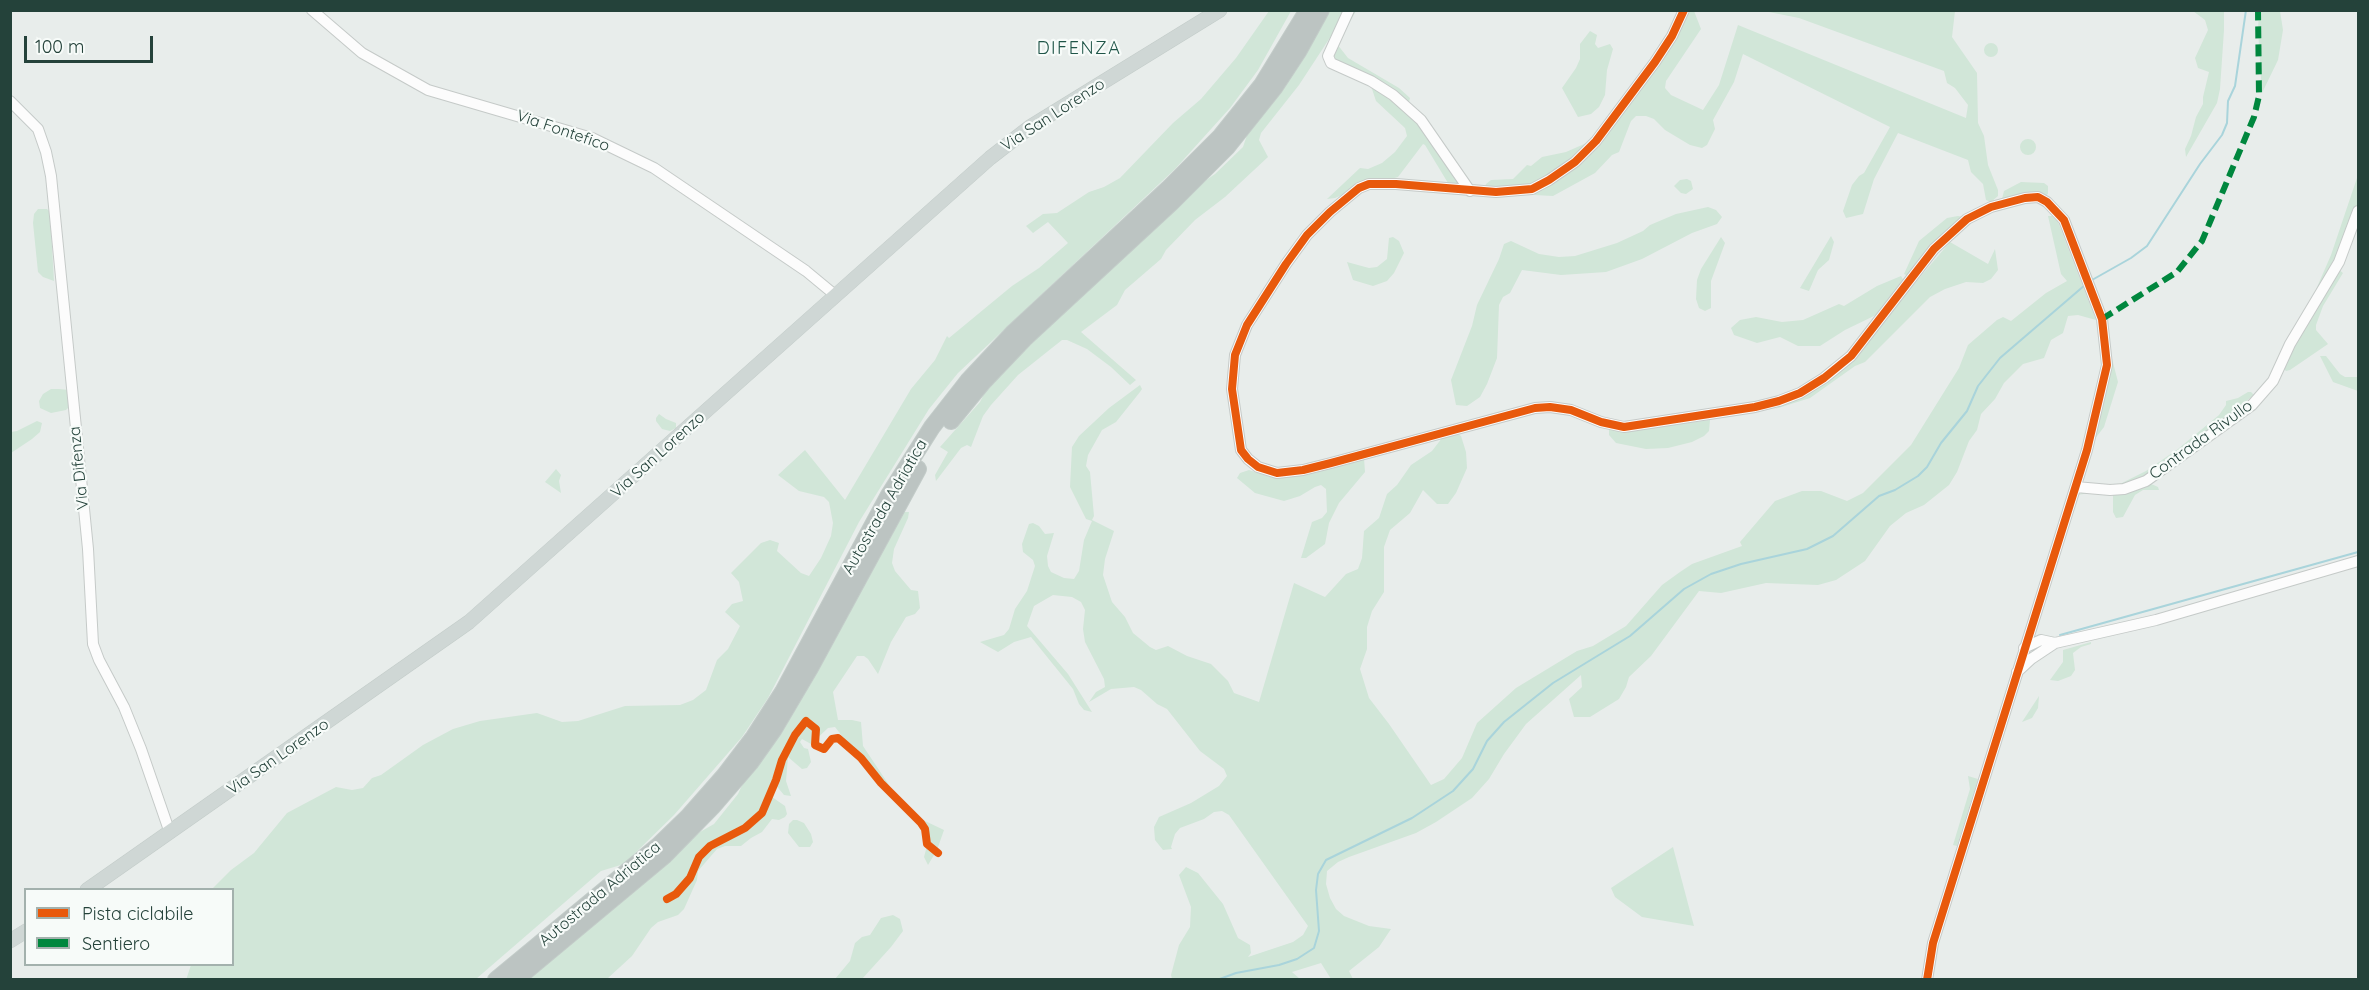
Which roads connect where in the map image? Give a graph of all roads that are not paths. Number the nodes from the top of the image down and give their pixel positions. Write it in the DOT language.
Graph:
graph roads {
  1 [pos="312,10"];
  2 [pos="1220,10"];
  3 [pos="1308,10"];
  4 [pos="1321,10"];
  5 [pos="1349,10"];
  6 [pos="1684,10"];
  7 [pos="10,101"];
  8 [pos="1470,191"];
  9 [pos="2358,211"];
  10 [pos="835,295"];
  11 [pos="2076,487"];
  12 [pos="2358,561"];
  13 [pos="2033,621"];
  14 [pos="2049,645"];
  15 [pos="2024,648"];
  16 [pos="2017,673"];
  17 [pos="170,833"];
  18 [pos="90,888"];
  19 [pos="24,932"];
  20 [pos="10,941"];
  21 [pos="496,980"];
  22 [pos="515,980"];
  23 [pos="1927,980"];
  1 -- 10 [label="street, Via Fontefico"];
  2 -- 10 [label="main road, Via San Lorenzo"];
  3 -- 21 [label="highway, Autostrada Adriatica"];
  4 -- 22 [label="highway, Autostrada Adriatica"];
  5 -- 8 [label="street"];
  6 -- 8 [label="street"];
  7 -- 17 [label="street, Via Difenza"];
  8 -- 11 [label="street"];
  9 -- 11 [label="street, Contrada Rivullo"];
  10 -- 17 [label="main road, Via San Lorenzo"];
  11 -- 13 [label="street"];
  12 -- 14 [label="street"];
  13 -- 14 [label="street"];
  13 -- 15 [label="street"];
  14 -- 15 [label="street"];
  14 -- 16 [label="street"];
  15 -- 16 [label="street"];
  16 -- 23 [label="street"];
  17 -- 18 [label="main road, Via San Lorenzo"];
  19 -- 20 [label="main road"];
}
